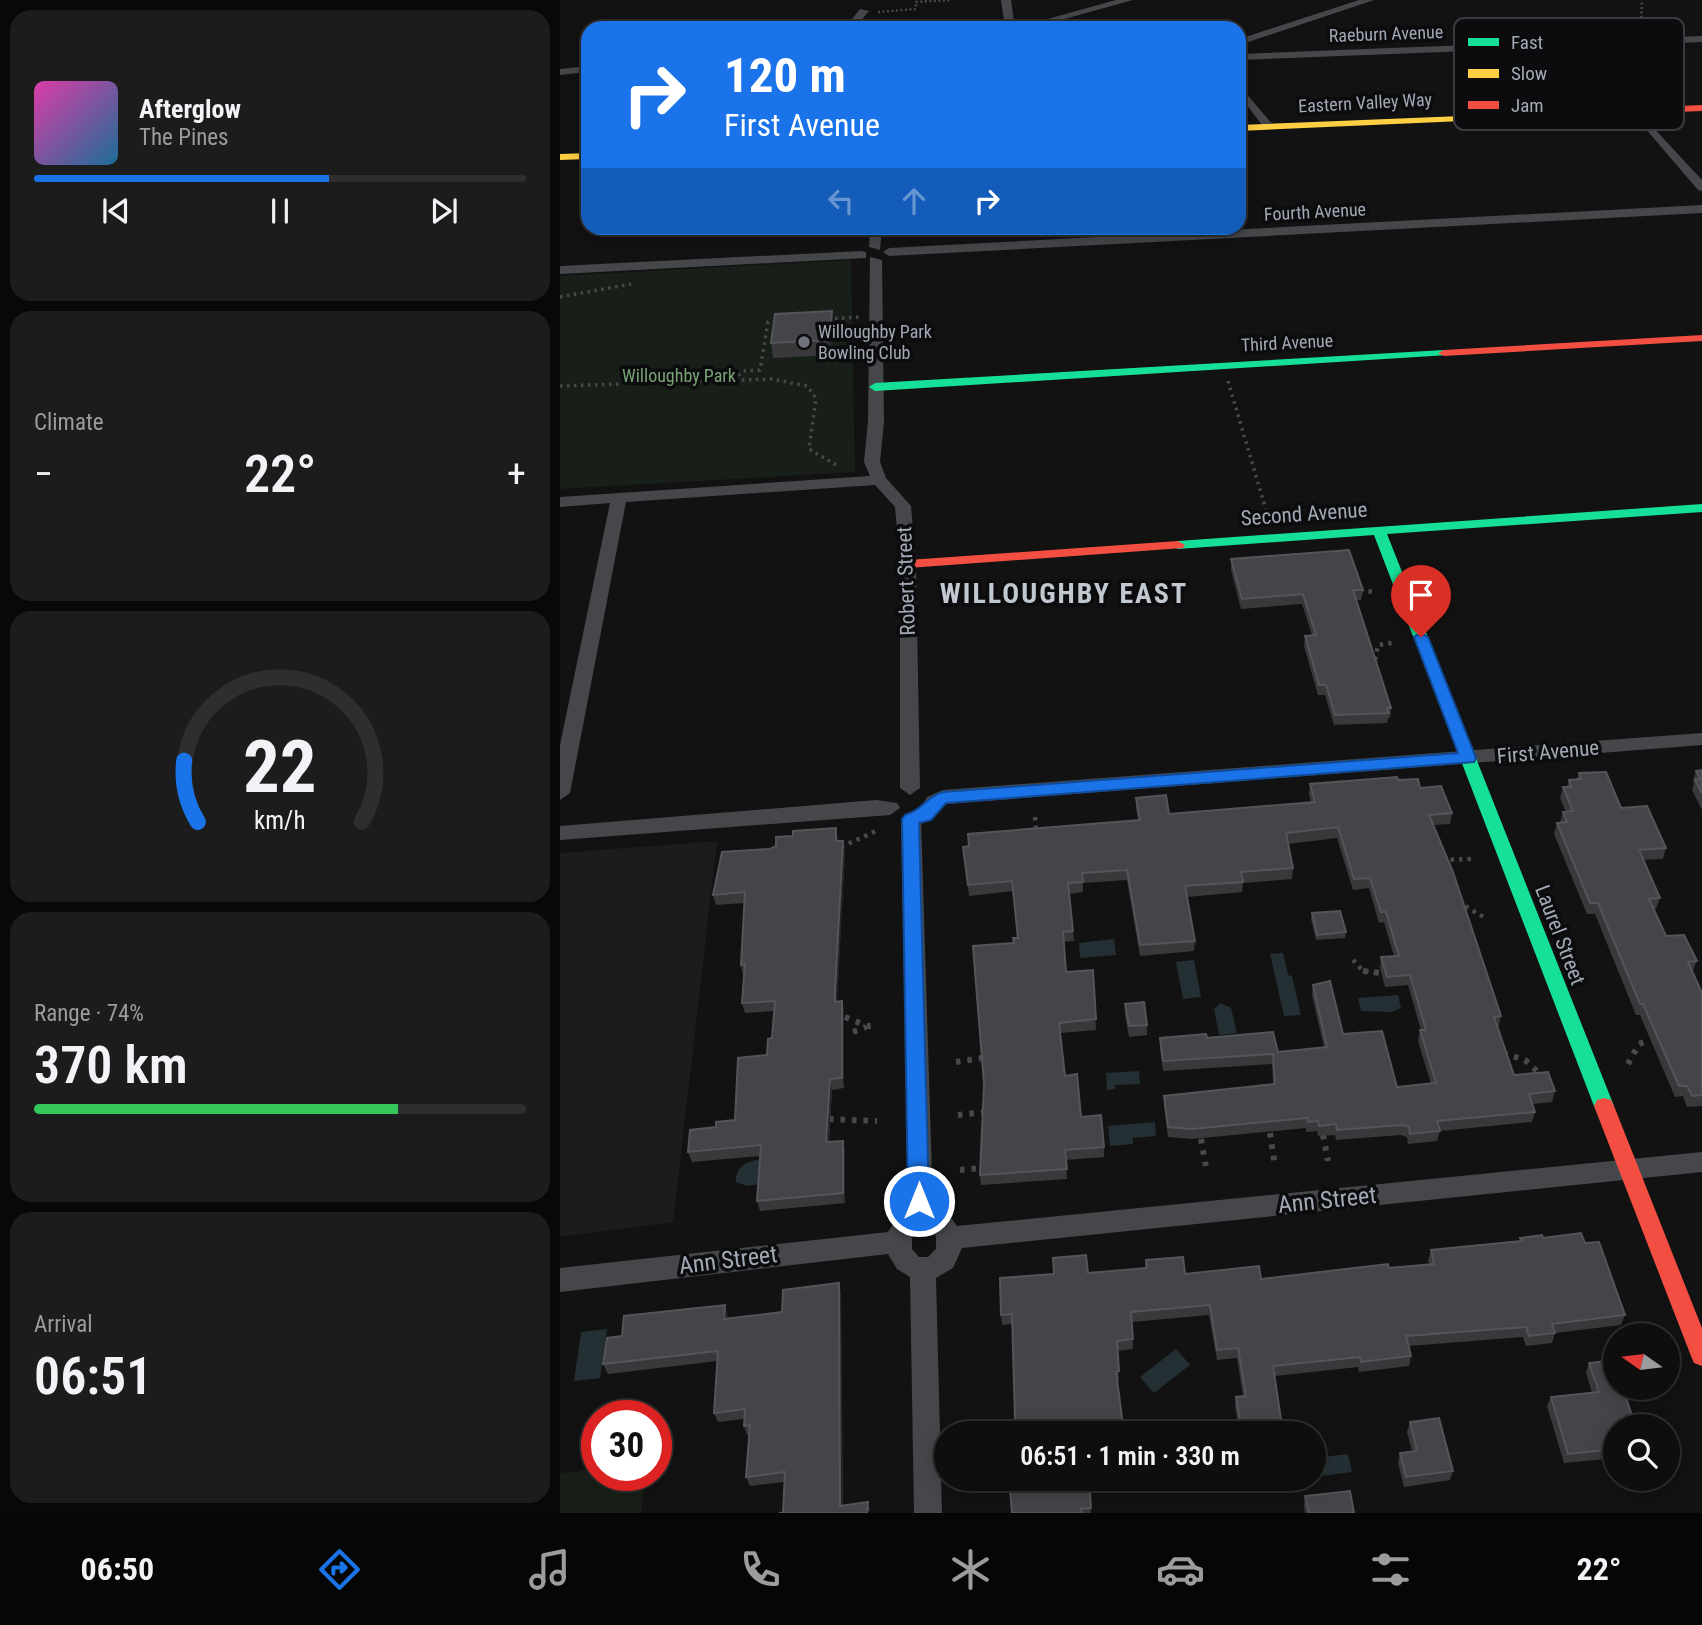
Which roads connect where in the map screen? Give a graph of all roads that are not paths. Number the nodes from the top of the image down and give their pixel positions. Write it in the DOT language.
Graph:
graph roads {
  1 [pos="1006,0"];
  2 [pos="1128,0"];
  3 [pos="1369,0"];
  4 [pos="864,11"];
  5 [pos="856,21"];
  6 [pos="1009,21"];
  7 [pos="1047,21"];
  8 [pos="1246,40"];
  9 [pos="1702,40"];
  10 [pos="1684,41"];
  11 [pos="1454,49"];
  12 [pos="1246,57"];
  13 [pos="581,70"];
  14 [pos="560,72"];
  15 [pos="1246,97"];
  16 [pos="1702,108"];
  17 [pos="1684,109"];
  18 [pos="1454,119"];
  19 [pos="1269,127"];
  20 [pos="1246,128"];
  21 [pos="1652,130"];
  22 [pos="581,156"];
  23 [pos="560,157"];
  24 [pos="1702,187"];
  25 [pos="1702,209"];
  26 [pos="1246,233"];
  27 [pos="876,235"];
  28 [pos="1213,235"];
  29 [pos="875,253"];
  30 [pos="560,270"];
  31 [pos="1702,338"];
  32 [pos="875,387"];
  33 [pos="879,480"];
  34 [pos="619,498"];
  35 [pos="560,502"];
  36 [pos="1702,508"];
  37 [pos="1379,531"];
  38 [pos="908,564"];
  39 [pos="1702,739"];
  40 [pos="1468,758"];
  41 [pos="910,788"];
  42 [pos="560,793"];
  43 [pos="934,802"];
  44 [pos="890,808"];
  45 [pos="911,819"];
  46 [pos="560,833"];
  47 [pos="1702,1162"];
  48 [pos="1629,1170"];
  49 [pos="921,1218"];
  50 [pos="951,1238"];
  51 [pos="896,1244"];
  52 [pos="923,1267"];
  53 [pos="560,1280"];
  54 [pos="1702,1356"];
  55 [pos="928,1513"];
  1 -- 6 [label="street"];
  2 -- 7 [label="street"];
  3 -- 8 [label="street"];
  4 -- 5 [label="street"];
  9 -- 10 [label="street, Raeburn Avenue"];
  11 -- 12 [label="street, Raeburn Avenue"];
  13 -- 14 [label="street"];
  15 -- 19 [label="street"];
  16 -- 17 [label="street, Eastern Valley Way"];
  18 -- 19 [label="street, Eastern Valley Way"];
  19 -- 20 [label="street, Eastern Valley Way"];
  21 -- 24 [label="street"];
  22 -- 23 [label="street"];
  25 -- 26 [label="street, Fourth Avenue"];
  27 -- 29 [label="street"];
  28 -- 29 [label="street, Fourth Avenue"];
  29 -- 30 [label="street, Fourth Avenue"];
  29 -- 32 [label="street"];
  31 -- 32 [label="street, Third Avenue"];
  32 -- 33 [label="street"];
  33 -- 34 [label="street"];
  33 -- 38 [label="street, Robert Street"];
  34 -- 35 [label="street"];
  34 -- 42 [label="street"];
  36 -- 37 [label="street, Second Avenue"];
  37 -- 38 [label="street, Second Avenue"];
  37 -- 40 [label="street, Laurel Street"];
  38 -- 41 [label="street, Robert Street"];
  39 -- 40 [label="street, First Avenue"];
  40 -- 43 [label="street, First Avenue"];
  40 -- 48 [label="street, Laurel Street"];
  41 -- 43 [label="street"];
  41 -- 44 [label="street"];
  43 -- 45 [label="street"];
  44 -- 45 [label="street"];
  44 -- 46 [label="street"];
  45 -- 49 [label="street"];
  47 -- 48 [label="street, Ann Street"];
  48 -- 50 [label="street, Ann Street"];
  48 -- 54 [label="street, Laurel Street"];
  49 -- 50 [label="street"];
  49 -- 51 [label="street"];
  50 -- 52 [label="street"];
  51 -- 52 [label="street"];
  51 -- 53 [label="street, Ann Street"];
  52 -- 55 [label="street"];
}
